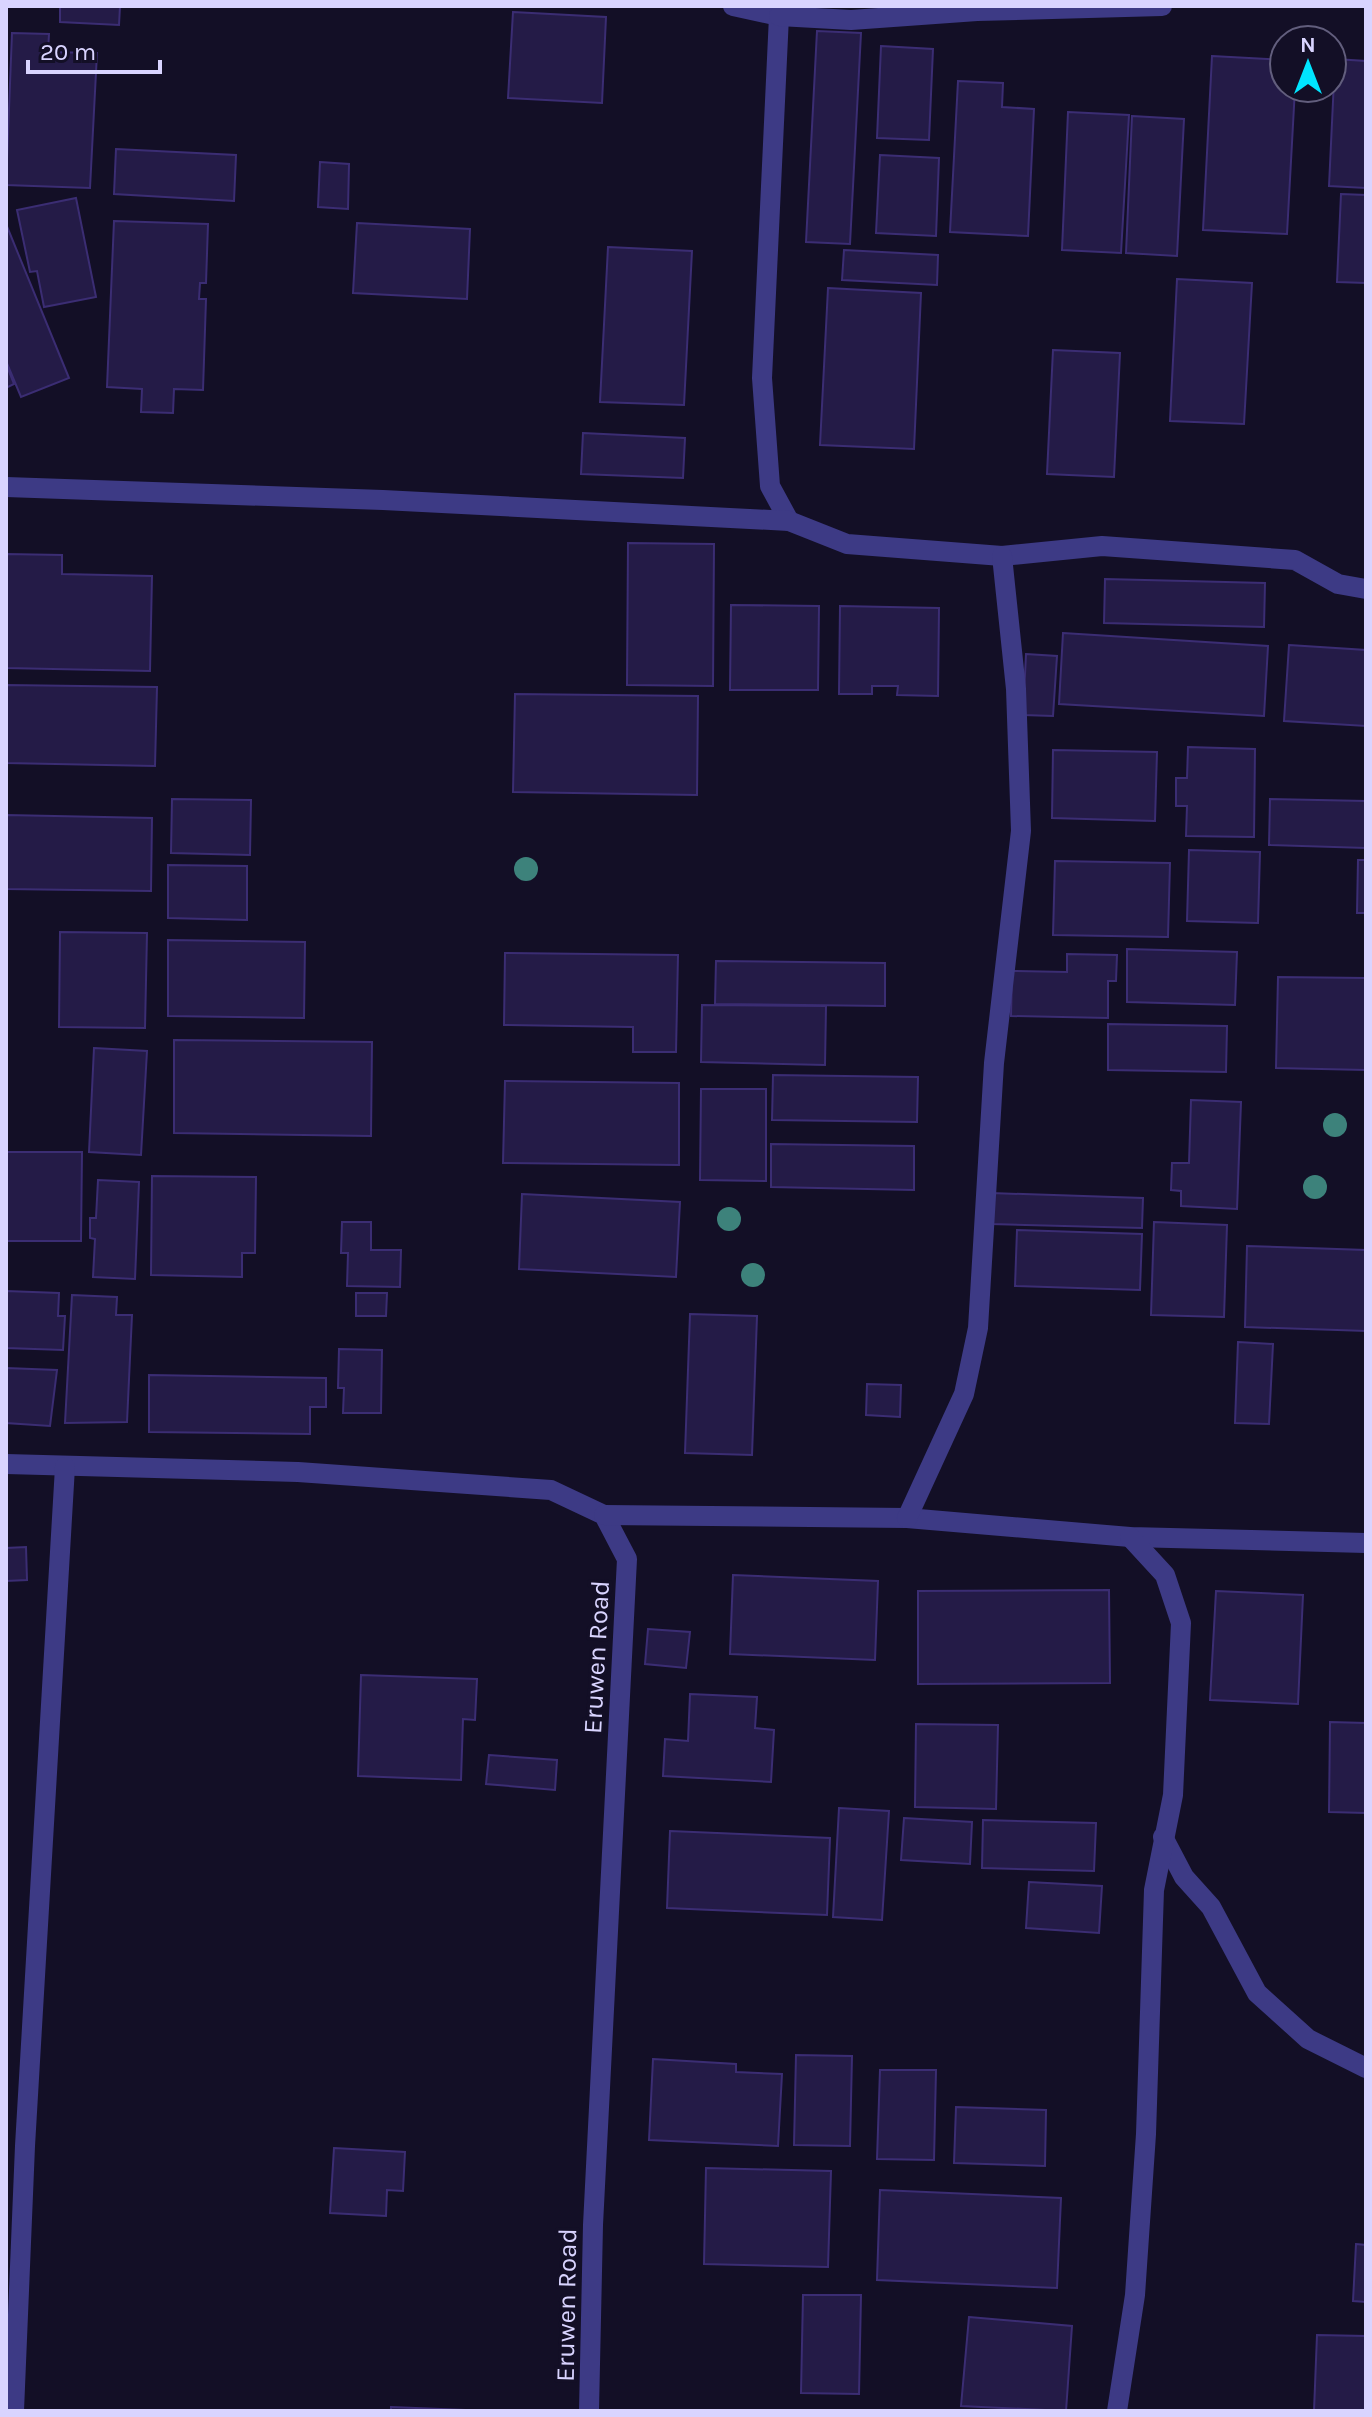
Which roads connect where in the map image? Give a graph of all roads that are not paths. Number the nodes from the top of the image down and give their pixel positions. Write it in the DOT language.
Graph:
graph roads {
  1 [pos="733,6"];
  2 [pos="1162,6"];
  3 [pos="978,9"];
  4 [pos="779,16"];
  5 [pos="6,487"];
  6 [pos="789,521"];
  7 [pos="1002,556"];
  8 [pos="1366,589"];
  9 [pos="6,1464"];
  10 [pos="65,1467"];
  11 [pos="604,1515"];
  12 [pos="907,1518"];
  13 [pos="1130,1537"];
  14 [pos="1366,1543"];
  15 [pos="1163,1837"];
  16 [pos="1366,2068"];
  17 [pos="14,2411"];
  18 [pos="589,2411"];
  19 [pos="1117,2411"];
  1 -- 4 [label="street"];
  2 -- 3 [label="street"];
  3 -- 4 [label="street"];
  4 -- 6 [label="street"];
  5 -- 6 [label="street"];
  6 -- 7 [label="street"];
  7 -- 8 [label="street"];
  7 -- 12 [label="street"];
  9 -- 10 [label="street"];
  10 -- 11 [label="street"];
  10 -- 17 [label="street"];
  11 -- 12 [label="street"];
  11 -- 18 [label="street, Eruwen Road"];
  12 -- 13 [label="street"];
  13 -- 14 [label="street"];
  13 -- 15 [label="street"];
  15 -- 16 [label="street"];
  15 -- 19 [label="street"];
}
